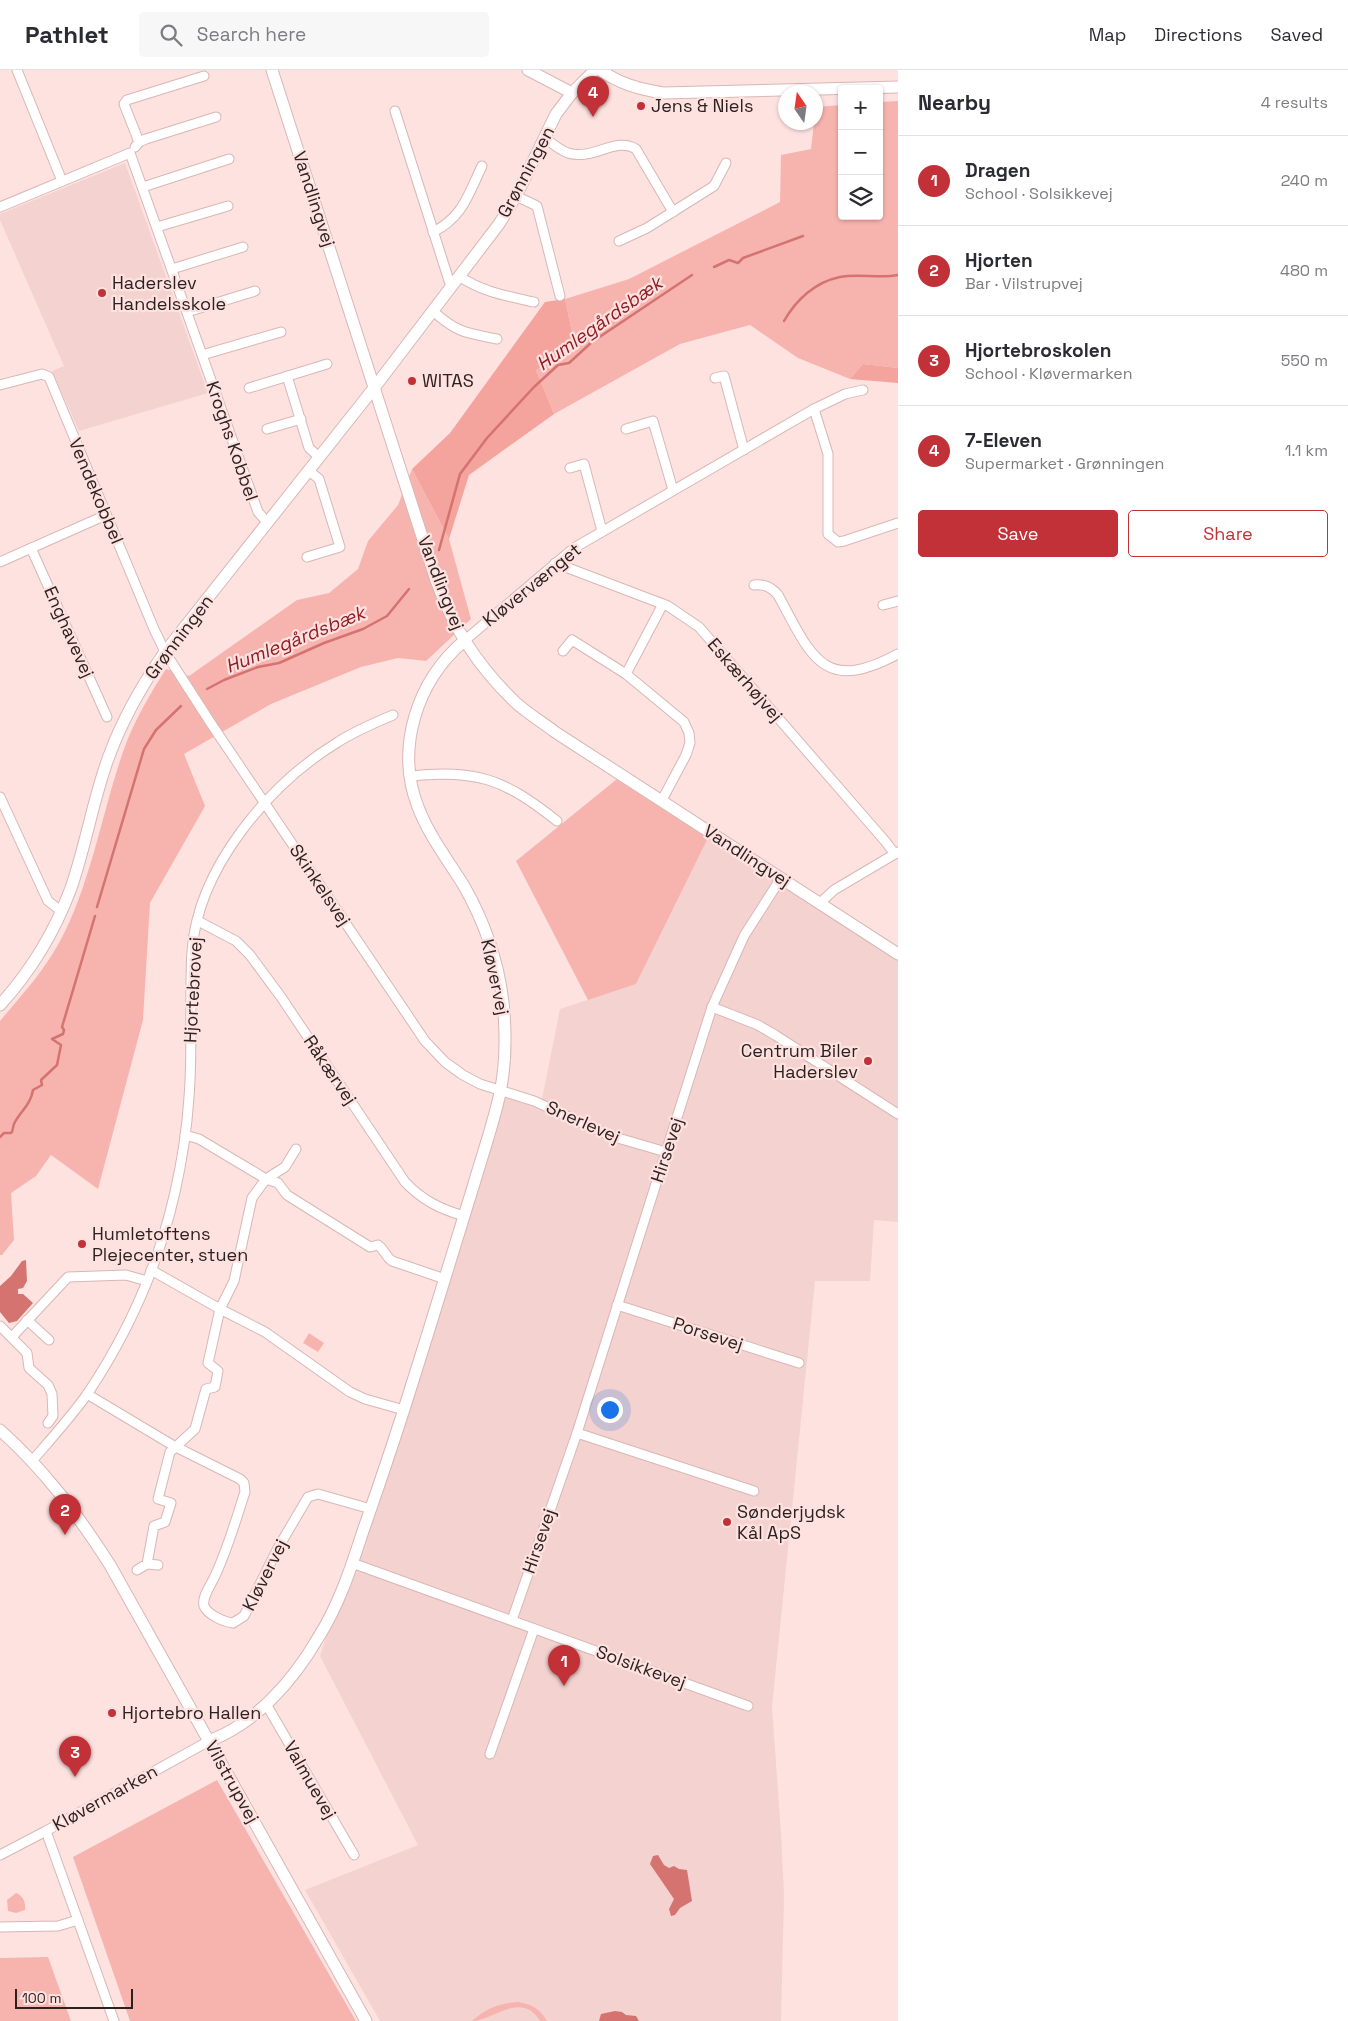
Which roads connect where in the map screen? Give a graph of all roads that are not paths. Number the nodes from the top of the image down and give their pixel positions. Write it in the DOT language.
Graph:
graph roads {
  1 [pos="17,70"];
  2 [pos="272,70"];
  3 [pos="528,70"];
  4 [pos="596,70"];
  5 [pos="600,70"];
  6 [pos="204,76"];
  7 [pos="898,87"];
  8 [pos="572,93"];
  9 [pos="395,111"];
  10 [pos="216,117"];
  11 [pos="545,138"];
  12 [pos="139,142"];
  13 [pos="130,152"];
  14 [pos="229,159"];
  15 [pos="726,162"];
  16 [pos="482,166"];
  17 [pos="62,181"];
  18 [pos="143,187"];
  19 [pos="516,196"];
  20 [pos="228,206"];
  21 [pos="0,207"];
  22 [pos="673,212"];
  23 [pos="157,227"];
  24 [pos="433,232"];
  25 [pos="619,241"];
  26 [pos="243,247"];
  27 [pos="172,269"];
  28 [pos="459,276"];
  29 [pos="451,287"];
  30 [pos="255,291"];
  31 [pos="560,296"];
  32 [pos="534,302"];
  33 [pos="433,311"];
  34 [pos="187,312"];
  35 [pos="281,332"];
  36 [pos="497,340"];
  37 [pos="202,355"];
  38 [pos="327,364"];
  39 [pos="0,374"];
  40 [pos="287,376"];
  41 [pos="715,378"];
  42 [pos="2,385"];
  43 [pos="249,388"];
  44 [pos="374,388"];
  45 [pos="863,390"];
  46 [pos="814,409"];
  47 [pos="300,419"];
  48 [pos="267,429"];
  49 [pos="626,429"];
  50 [pos="744,450"];
  51 [pos="319,457"];
  52 [pos="570,468"];
  53 [pos="309,470"];
  54 [pos="673,490"];
  55 [pos="106,515"];
  56 [pos="268,523"];
  57 [pos="898,523"];
  58 [pos="602,531"];
  59 [pos="31,548"];
  60 [pos="307,557"];
  61 [pos="0,562"];
  62 [pos="555,563"];
  63 [pos="754,586"];
  64 [pos="898,601"];
  65 [pos="663,604"];
  66 [pos="884,605"];
  67 [pos="464,641"];
  68 [pos="563,651"];
  69 [pos="165,652"];
  70 [pos="898,654"];
  71 [pos="626,674"];
  72 [pos="393,715"];
  73 [pos="107,717"];
  74 [pos="409,776"];
  75 [pos="0,797"];
  76 [pos="662,800"];
  77 [pos="265,804"];
  78 [pos="4,817"];
  79 [pos="557,821"];
  80 [pos="896,853"];
  81 [pos="781,878"];
  82 [pos="820,903"];
  83 [pos="61,911"];
  84 [pos="198,921"];
  85 [pos="898,954"];
  86 [pos="0,1005"];
  87 [pos="712,1007"];
  88 [pos="500,1091"];
  89 [pos="898,1114"];
  90 [pos="185,1135"];
  91 [pos="296,1149"];
  92 [pos="666,1152"];
  93 [pos="266,1178"];
  94 [pos="464,1216"];
  95 [pos="151,1270"];
  96 [pos="445,1279"];
  97 [pos="147,1281"];
  98 [pos="617,1305"];
  99 [pos="220,1309"];
  100 [pos="27,1320"];
  101 [pos="4,1333"];
  102 [pos="49,1340"];
  103 [pos="799,1363"];
  104 [pos="87,1394"];
  105 [pos="404,1410"];
  106 [pos="48,1423"];
  107 [pos="0,1430"];
  108 [pos="577,1433"];
  109 [pos="174,1446"];
  110 [pos="32,1461"];
  111 [pos="754,1490"];
  112 [pos="371,1508"];
  113 [pos="352,1563"];
  114 [pos="147,1564"];
  115 [pos="158,1566"];
  116 [pos="137,1570"];
  117 [pos="512,1620"];
  118 [pos="534,1629"];
  119 [pos="266,1704"];
  120 [pos="748,1706"];
  121 [pos="209,1741"];
  122 [pos="490,1754"];
  123 [pos="46,1831"];
  124 [pos="0,1855"];
  125 [pos="354,1855"];
  126 [pos="78,1920"];
  127 [pos="0,1927"];
  128 [pos="114,2021"];
  129 [pos="366,2021"];
  1 -- 17 [label="street"];
  2 -- 44 [label="street, Vandlingvej"];
  3 -- 8 [label="street"];
  4 -- 8 [label="street, Grønningen"];
  5 -- 7 [label="street"];
  6 -- 12 [label="street"];
  8 -- 11 [label="street, Grønningen"];
  9 -- 24 [label="street"];
  10 -- 12 [label="street"];
  11 -- 19 [label="street, Grønningen"];
  11 -- 22 [label="street"];
  12 -- 13 [label="street"];
  13 -- 17 [label="street"];
  13 -- 18 [label="street, Kroghs Kobbel"];
  14 -- 18 [label="street"];
  15 -- 22 [label="street"];
  16 -- 24 [label="street"];
  17 -- 21 [label="street"];
  18 -- 23 [label="street, Kroghs Kobbel"];
  19 -- 28 [label="street, Grønningen"];
  19 -- 31 [label="street"];
  20 -- 23 [label="street"];
  22 -- 25 [label="street"];
  23 -- 27 [label="street, Kroghs Kobbel"];
  24 -- 29 [label="street"];
  26 -- 27 [label="street"];
  27 -- 34 [label="street, Kroghs Kobbel"];
  28 -- 29 [label="street, Grønningen"];
  28 -- 32 [label="street"];
  29 -- 33 [label="street, Grønningen"];
  30 -- 34 [label="street"];
  33 -- 36 [label="street"];
  33 -- 44 [label="street, Grønningen"];
  34 -- 37 [label="street, Kroghs Kobbel"];
  35 -- 37 [label="street"];
  37 -- 56 [label="street, Kroghs Kobbel"];
  38 -- 40 [label="street"];
  39 -- 42 [label="street"];
  40 -- 43 [label="street"];
  40 -- 47 [label="street"];
  41 -- 50 [label="street"];
  42 -- 55 [label="street, Vendekobbel"];
  44 -- 51 [label="street, Grønningen"];
  44 -- 67 [label="street, Vandlingvej"];
  45 -- 46 [label="street, Kløvervænget"];
  46 -- 50 [label="street, Kløvervænget"];
  46 -- 57 [label="street"];
  47 -- 48 [label="street"];
  47 -- 51 [label="street"];
  49 -- 54 [label="street"];
  50 -- 54 [label="street, Kløvervænget"];
  51 -- 53 [label="street, Grønningen"];
  52 -- 58 [label="street"];
  53 -- 56 [label="street, Grønningen"];
  53 -- 60 [label="street"];
  54 -- 58 [label="street, Kløvervænget"];
  55 -- 59 [label="street"];
  55 -- 69 [label="street, Vendekobbel"];
  56 -- 69 [label="street, Grønningen"];
  58 -- 62 [label="street, Kløvervænget"];
  59 -- 61 [label="street"];
  59 -- 73 [label="street, Enghavevej"];
  62 -- 65 [label="street, Eskærhøjvej"];
  62 -- 67 [label="street, Kløvervænget"];
  63 -- 70 [label="street"];
  64 -- 66 [label="street"];
  65 -- 71 [label="street"];
  65 -- 80 [label="street, Eskærhøjvej"];
  67 -- 74 [label="street, Kløvervej"];
  67 -- 76 [label="street, Vandlingvej"];
  68 -- 71 [label="street"];
  69 -- 77 [label="street, Skinkelsvej"];
  69 -- 83 [label="street, Grønningen"];
  71 -- 76 [label="street"];
  72 -- 77 [label="street, Hjortebrovej"];
  74 -- 79 [label="street"];
  74 -- 88 [label="street, Kløvervej"];
  75 -- 78 [label="street"];
  76 -- 81 [label="street, Vandlingvej"];
  77 -- 84 [label="street, Hjortebrovej"];
  77 -- 88 [label="street, Skinkelsvej"];
  78 -- 83 [label="street"];
  80 -- 82 [label="street, Eskærhøjvej"];
  81 -- 82 [label="street, Vandlingvej"];
  81 -- 87 [label="street, Hirsevej"];
  82 -- 85 [label="street, Vandlingvej"];
  83 -- 86 [label="street, Grønningen"];
  84 -- 90 [label="street, Hjortebrovej"];
  84 -- 94 [label="street, Råkærvej"];
  87 -- 89 [label="street"];
  87 -- 92 [label="street, Hirsevej"];
  88 -- 92 [label="street, Snerlevej"];
  88 -- 94 [label="street, Kløvervej"];
  90 -- 93 [label="street"];
  90 -- 95 [label="street, Hjortebrovej"];
  91 -- 93 [label="street"];
  92 -- 98 [label="street, Hirsevej"];
  93 -- 96 [label="street"];
  93 -- 99 [label="street"];
  94 -- 96 [label="street, Kløvervej"];
  95 -- 97 [label="street, Hjortebrovej"];
  95 -- 99 [label="street"];
  96 -- 105 [label="street, Kløvervej"];
  97 -- 100 [label="street"];
  97 -- 104 [label="street, Hjortebrovej"];
  98 -- 103 [label="street, Porsevej"];
  98 -- 108 [label="street, Hirsevej"];
  99 -- 105 [label="street"];
  99 -- 109 [label="street"];
  100 -- 101 [label="street"];
  100 -- 102 [label="street"];
  101 -- 106 [label="street"];
  104 -- 109 [label="street"];
  104 -- 110 [label="street, Hjortebrovej"];
  105 -- 112 [label="street, Kløvervej"];
  107 -- 110 [label="street, Vilstrupvej"];
  108 -- 111 [label="street"];
  108 -- 117 [label="street, Hirsevej"];
  109 -- 112 [label="street, Kløvervej"];
  109 -- 114 [label="street"];
  110 -- 121 [label="street, Vilstrupvej"];
  112 -- 113 [label="street, Kløvervej"];
  113 -- 117 [label="street, Solsikkevej"];
  113 -- 119 [label="street, Kløvervej"];
  114 -- 115 [label="street"];
  114 -- 116 [label="street"];
  117 -- 118 [label="street, Solsikkevej"];
  118 -- 120 [label="street, Solsikkevej"];
  118 -- 122 [label="street"];
  119 -- 121 [label="street, Kløvervej"];
  119 -- 125 [label="street, Valmuevej"];
  121 -- 123 [label="street, Kløvermarken"];
  121 -- 129 [label="street, Vilstrupvej"];
  123 -- 124 [label="street, Kløvermarken"];
  123 -- 126 [label="street"];
  126 -- 127 [label="street"];
  126 -- 128 [label="street"];
}
